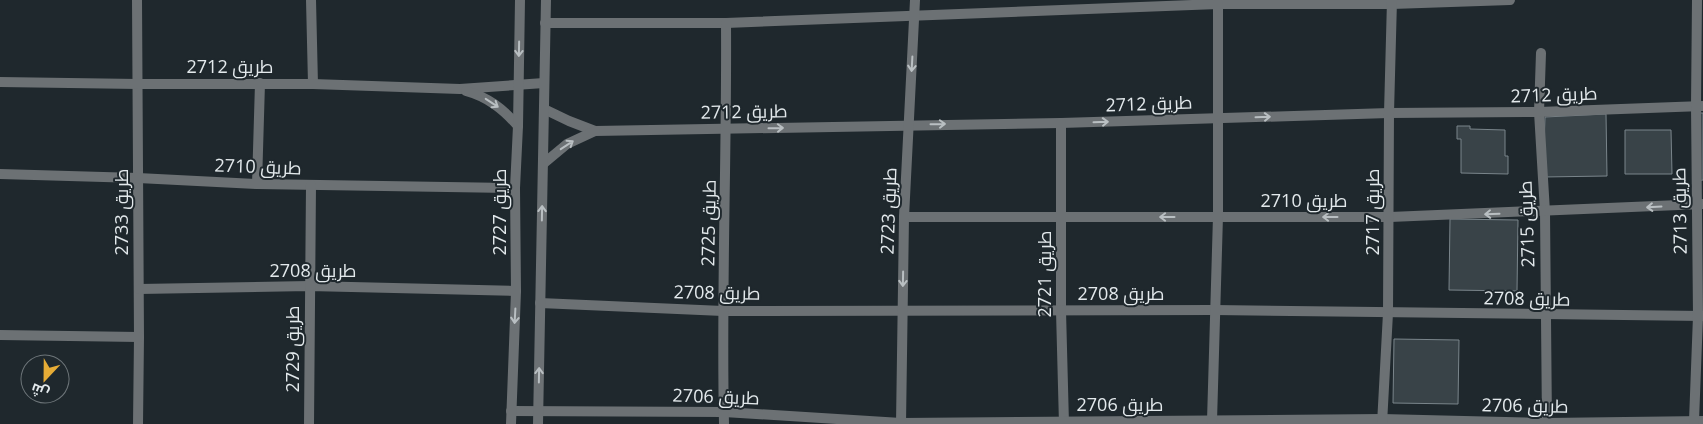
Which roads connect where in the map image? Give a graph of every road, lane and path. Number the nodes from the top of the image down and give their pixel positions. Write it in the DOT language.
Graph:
graph roads {
  1 [pos="137,0"];
  2 [pos="311,0"];
  3 [pos="520,0"];
  4 [pos="546,0"];
  5 [pos="915,0"];
  6 [pos="1510,0"];
  7 [pos="1697,0"];
  8 [pos="1392,2"];
  9 [pos="1181,3"];
  10 [pos="1218,4"];
  11 [pos="914,16"];
  12 [pos="545,23"];
  13 [pos="726,23"];
  14 [pos="1541,53"];
  15 [pos="0,82"];
  16 [pos="544,83"];
  17 [pos="138,84"];
  18 [pos="260,84"];
  19 [pos="313,84"];
  20 [pos="519,84"];
  21 [pos="460,89"];
  22 [pos="1699,106"];
  23 [pos="544,109"];
  24 [pos="1539,112"];
  25 [pos="1389,113"];
  26 [pos="1219,119"];
  27 [pos="1061,123"];
  28 [pos="909,125"];
  29 [pos="518,126"];
  30 [pos="727,129"];
  31 [pos="595,131"];
  32 [pos="543,164"];
  33 [pos="0,174"];
  34 [pos="138,178"];
  35 [pos="256,184"];
  36 [pos="311,185"];
  37 [pos="515,188"];
  38 [pos="1700,204"];
  39 [pos="1545,212"];
  40 [pos="1218,216"];
  41 [pos="904,217"];
  42 [pos="1060,217"];
  43 [pos="1390,217"];
  44 [pos="309,286"];
  45 [pos="139,288"];
  46 [pos="516,291"];
  47 [pos="540,303"];
  48 [pos="1214,310"];
  49 [pos="723,311"];
  50 [pos="902,311"];
  51 [pos="1061,311"];
  52 [pos="1388,313"];
  53 [pos="1546,315"];
  54 [pos="1700,316"];
  55 [pos="0,335"];
  56 [pos="140,336"];
  57 [pos="511,411"];
  58 [pos="538,412"];
  59 [pos="724,412"];
  60 [pos="1699,421"];
  61 [pos="1212,422"];
  62 [pos="1382,422"];
  63 [pos="902,423"];
  64 [pos="1064,423"];
  65 [pos="1547,423"];
  66 [pos="138,424"];
  67 [pos="309,424"];
  68 [pos="511,424"];
  69 [pos="538,424"];
  70 [pos="724,424"];
  1 -- 17 [label="street, طريق 2733"];
  2 -- 19 [label="street"];
  3 -- 20 [label="street, طريق 2727, one-way"];
  4 -- 12 [label="street"];
  5 -- 11 [label="street, طريق 2723"];
  6 -- 8 [label="street"];
  7 -- 22 [label="street, طريق 2713"];
  8 -- 10 [label="street"];
  8 -- 25 [label="street, طريق 2717"];
  9 -- 10 [label="street"];
  9 -- 11 [label="street"];
  10 -- 26 [label="street"];
  11 -- 13 [label="street"];
  11 -- 28 [label="street, طريق 2723, one-way"];
  12 -- 13 [label="street"];
  12 -- 16 [label="street"];
  13 -- 30 [label="street, طريق 2725"];
  14 -- 24 [label="street, طريق 2715"];
  15 -- 17 [label="street, طريق 2712"];
  16 -- 20 [label="street, طريق 2712"];
  16 -- 23 [label="street"];
  17 -- 18 [label="street, طريق 2712"];
  17 -- 34 [label="street, طريق 2733"];
  18 -- 19 [label="street, طريق 2712"];
  18 -- 35 [label="street"];
  19 -- 21 [label="street, طريق 2712"];
  20 -- 21 [label="street, طريق 2712"];
  20 -- 29 [label="street, طريق 2727"];
  21 -- 29 [label="street, طريق 2712, one-way"];
  22 -- 24 [label="street, طريق 2712"];
  22 -- 38 [label="street, طريق 2713"];
  23 -- 31 [label="street, طريق 2712"];
  23 -- 32 [label="street"];
  24 -- 25 [label="street, طريق 2712"];
  24 -- 39 [label="street, طريق 2715"];
  26 -- 25 [label="street, طريق 2712, one-way"];
  25 -- 43 [label="street, طريق 2717"];
  27 -- 26 [label="street, طريق 2712, one-way"];
  26 -- 40 [label="street"];
  28 -- 27 [label="street, طريق 2712, one-way"];
  27 -- 42 [label="street, طريق 2721"];
  30 -- 28 [label="street, طريق 2712, one-way"];
  28 -- 41 [label="street, طريق 2723"];
  29 -- 37 [label="street, طريق 2727"];
  30 -- 31 [label="street, طريق 2712"];
  30 -- 49 [label="street, طريق 2725"];
  32 -- 31 [label="street, طريق 2712, one-way"];
  47 -- 32 [label="street, one-way"];
  33 -- 34 [label="street, طريق 2710"];
  34 -- 35 [label="street, طريق 2710"];
  34 -- 45 [label="street, طريق 2733"];
  35 -- 36 [label="street, طريق 2710"];
  36 -- 37 [label="street, طريق 2710"];
  36 -- 44 [label="street, طريق 2729"];
  37 -- 46 [label="street, طريق 2727"];
  38 -- 39 [label="street, طريق 2710, one-way"];
  38 -- 54 [label="street, طريق 2713"];
  39 -- 43 [label="street, طريق 2710, one-way"];
  39 -- 53 [label="street, طريق 2715"];
  40 -- 42 [label="street, طريق 2710, one-way"];
  43 -- 40 [label="street, طريق 2710, one-way"];
  40 -- 48 [label="street"];
  41 -- 42 [label="street, طريق 2710"];
  41 -- 50 [label="street, طريق 2723, one-way"];
  42 -- 51 [label="street, طريق 2721"];
  43 -- 52 [label="street, طريق 2717"];
  44 -- 45 [label="street, طريق 2708"];
  44 -- 46 [label="street, طريق 2708"];
  44 -- 67 [label="street, طريق 2729"];
  45 -- 56 [label="street, طريق 2733"];
  46 -- 57 [label="street, طريق 2727, one-way"];
  47 -- 49 [label="street, طريق 2708"];
  58 -- 47 [label="street, one-way"];
  48 -- 51 [label="street, طريق 2708"];
  48 -- 52 [label="street, طريق 2708"];
  48 -- 61 [label="street"];
  49 -- 50 [label="street, طريق 2708"];
  49 -- 59 [label="street, طريق 2725"];
  50 -- 51 [label="street, طريق 2708"];
  50 -- 63 [label="street, طريق 2723"];
  51 -- 64 [label="street, طريق 2721"];
  52 -- 53 [label="street, طريق 2708"];
  52 -- 62 [label="street, طريق 2717"];
  53 -- 54 [label="street, طريق 2708"];
  53 -- 65 [label="street, طريق 2715"];
  54 -- 60 [label="street, طريق 2713"];
  55 -- 56 [label="street"];
  56 -- 66 [label="street, طريق 2733"];
  57 -- 58 [label="street, طريق 2706"];
  57 -- 68 [label="street, طريق 2727"];
  58 -- 59 [label="street, طريق 2706"];
  58 -- 69 [label="street"];
  59 -- 63 [label="street, طريق 2706"];
  59 -- 70 [label="street, طريق 2725"];
  60 -- 65 [label="street, طريق 2706"];
  61 -- 62 [label="street, طريق 2706"];
  61 -- 64 [label="street, طريق 2706"];
  62 -- 65 [label="street, طريق 2706"];
  63 -- 64 [label="street, طريق 2706"];
}
